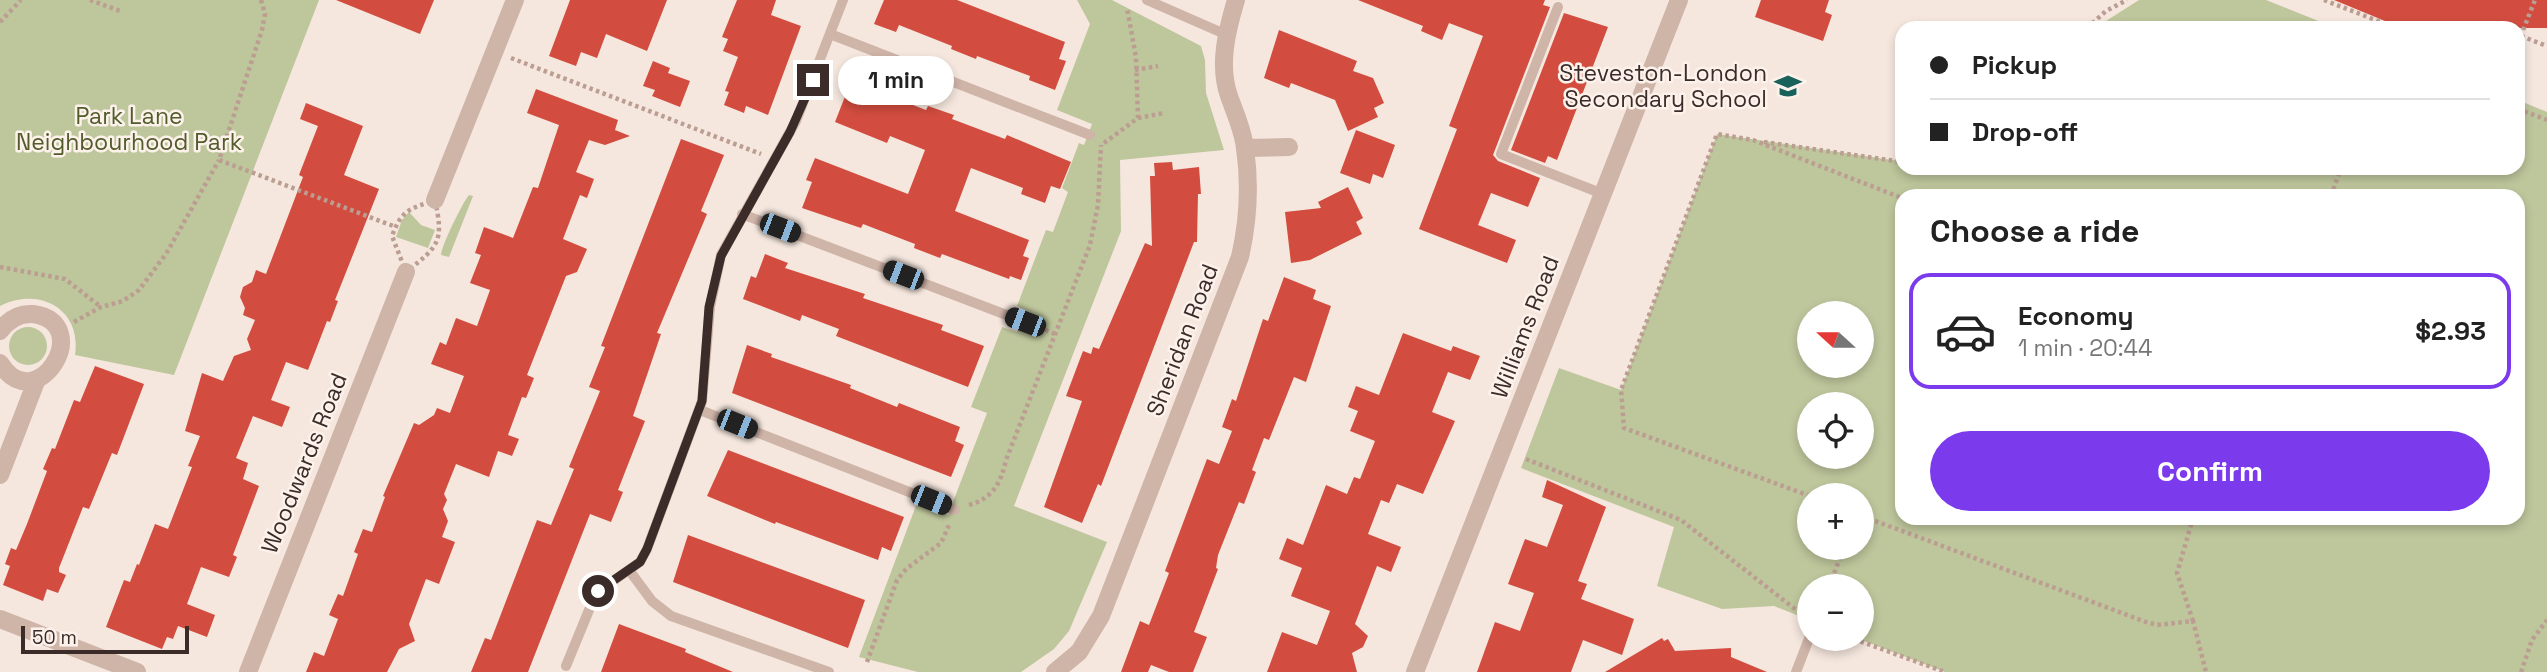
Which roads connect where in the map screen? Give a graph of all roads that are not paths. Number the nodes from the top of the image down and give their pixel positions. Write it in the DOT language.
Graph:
graph roads {
  1 [pos="515,0"];
  2 [pos="843,0"];
  3 [pos="1147,0"];
  4 [pos="1236,0"];
  5 [pos="1679,0"];
  6 [pos="1558,7"];
  7 [pos="830,34"];
  8 [pos="1227,35"];
  9 [pos="1090,135"];
  10 [pos="1289,147"];
  11 [pos="1245,148"];
  12 [pos="1603,194"];
  13 [pos="435,200"];
  14 [pos="743,214"];
  15 [pos="406,272"];
  16 [pos="1025,322"];
  17 [pos="0,331"];
  18 [pos="0,363"];
  19 [pos="37,379"];
  20 [pos="700,410"];
  21 [pos="0,475"];
  22 [pos="955,510"];
  23 [pos="629,570"];
  24 [pos="590,581"];
  25 [pos="598,591"];
  26 [pos="0,619"];
  27 [pos="1804,651"];
  28 [pos="566,666"];
  29 [pos="137,672"];
  30 [pos="248,672"];
  31 [pos="829,672"];
  32 [pos="1055,672"];
  33 [pos="1415,672"];
  34 [pos="1796,672"];
  1 -- 13 [label="street"];
  2 -- 7 [label="lane"];
  3 -- 8 [label="lane"];
  4 -- 8 [label="street, Sheridan Road"];
  5 -- 12 [label="street, Williams Road"];
  6 -- 12 [label="lane"];
  7 -- 9 [label="lane"];
  7 -- 14 [label="lane"];
  8 -- 11 [label="street, Sheridan Road"];
  10 -- 11 [label="street"];
  11 -- 32 [label="street, Sheridan Road"];
  12 -- 33 [label="street, Williams Road"];
  14 -- 16 [label="lane"];
  14 -- 20 [label="lane"];
  15 -- 30 [label="street, Woodwards Road"];
  17 -- 19 [label="street"];
  18 -- 19 [label="street"];
  19 -- 21 [label="street"];
  20 -- 22 [label="lane"];
  20 -- 23 [label="lane"];
  23 -- 25 [label="lane"];
  23 -- 31 [label="lane"];
  24 -- 25 [label="lane"];
  25 -- 28 [label="lane"];
  26 -- 29 [label="street"];
  27 -- 34 [label="lane"];
}
